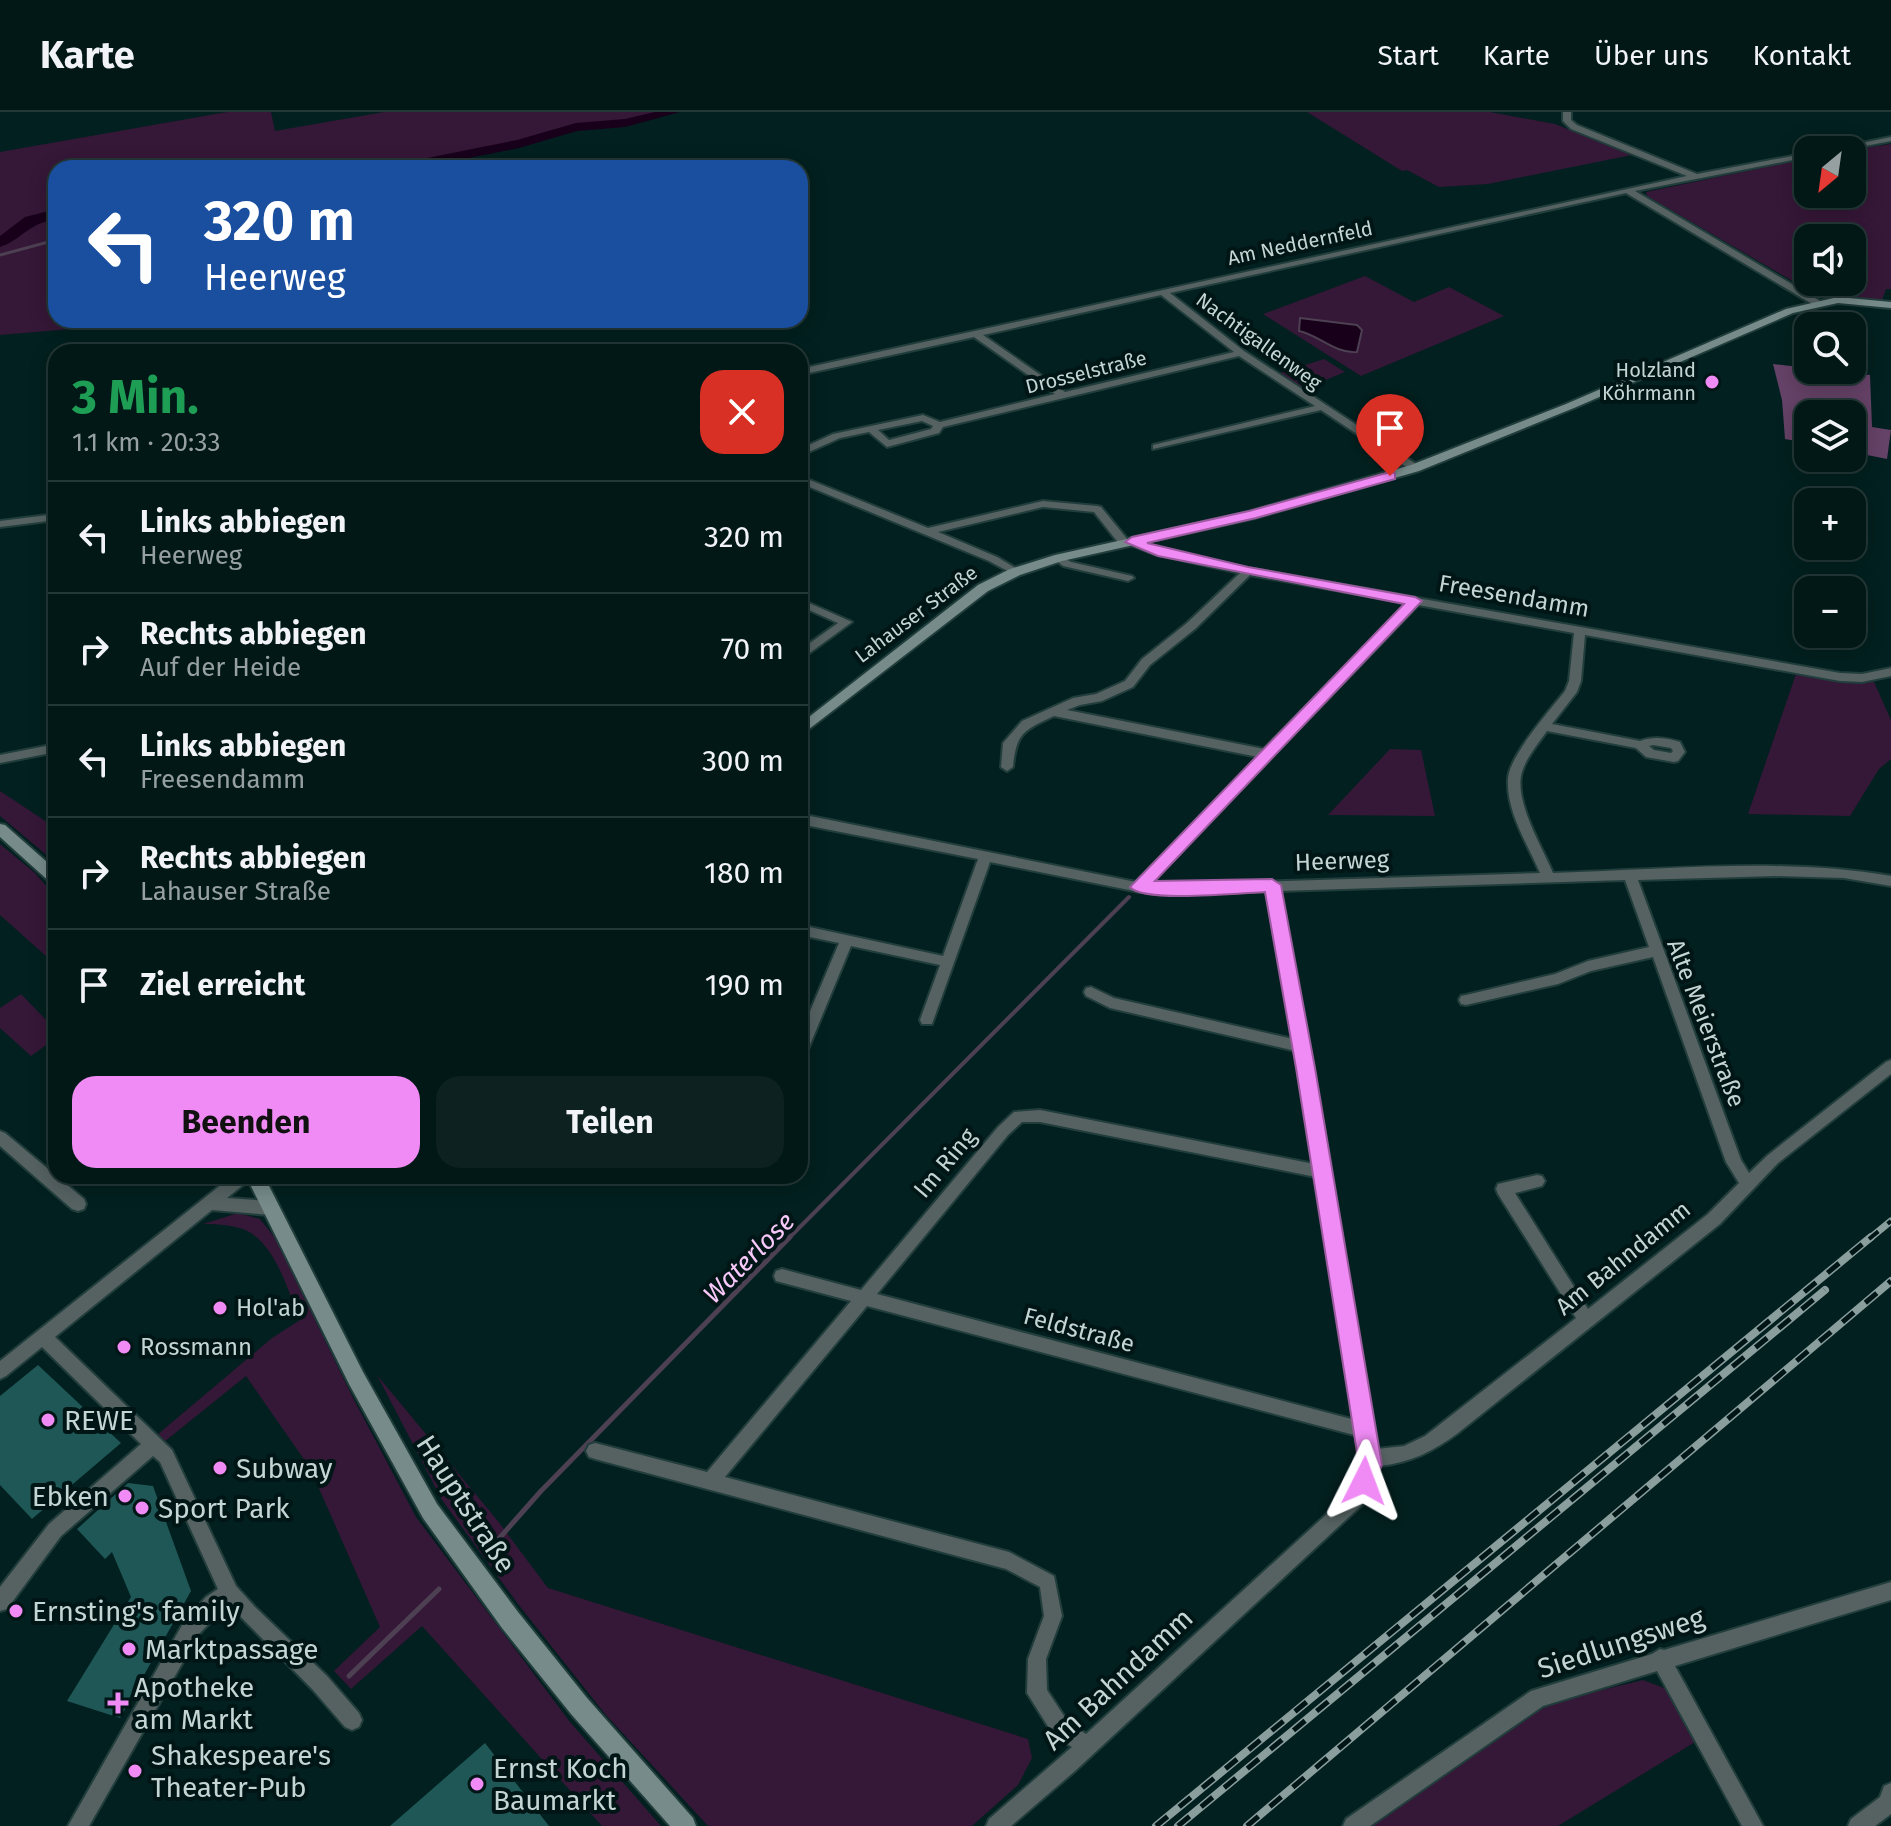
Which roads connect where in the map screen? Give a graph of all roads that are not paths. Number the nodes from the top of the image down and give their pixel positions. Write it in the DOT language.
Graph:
graph roads {
  1 [pos="1567,112"];
  2 [pos="1891,139"];
  3 [pos="1866,144"];
  4 [pos="1794,158"];
  5 [pos="1694,176"];
  6 [pos="1627,190"];
  7 [pos="1163,292"];
  8 [pos="1817,303"];
  9 [pos="1891,305"];
  10 [pos="976,334"];
  11 [pos="1241,353"];
  12 [pos="808,370"];
  13 [pos="1064,396"];
  14 [pos="1319,408"];
  15 [pos="939,425"];
  16 [pos="871,429"];
  17 [pos="1157,447"];
  18 [pos="808,449"];
  19 [pos="1415,468"];
  20 [pos="808,482"];
  21 [pos="48,518"];
  22 [pos="0,524"];
  23 [pos="925,532"];
  24 [pos="1128,542"];
  25 [pos="1059,558"];
  26 [pos="1248,571"];
  27 [pos="1015,572"];
  28 [pos="1128,578"];
  29 [pos="1415,601"];
  30 [pos="808,605"];
  31 [pos="1580,631"];
  32 [pos="808,650"];
  33 [pos="1891,672"];
  34 [pos="1053,712"];
  35 [pos="808,725"];
  36 [pos="1546,727"];
  37 [pos="1640,745"];
  38 [pos="48,750"];
  39 [pos="1266,754"];
  40 [pos="0,759"];
  41 [pos="1007,767"];
  42 [pos="808,821"];
  43 [pos="0,829"];
  44 [pos="985,858"];
  45 [pos="48,872"];
  46 [pos="1630,875"];
  47 [pos="1548,877"];
  48 [pos="1891,881"];
  49 [pos="1272,885"];
  50 [pos="1139,887"];
  51 [pos="808,932"];
  52 [pos="847,940"];
  53 [pos="1655,951"];
  54 [pos="949,962"];
  55 [pos="1091,992"];
  56 [pos="1466,1000"];
  57 [pos="927,1020"];
  58 [pos="808,1033"];
  59 [pos="1302,1047"];
  60 [pos="1891,1066"];
  61 [pos="0,1137"];
  62 [pos="1323,1172"];
  63 [pos="48,1178"];
  64 [pos="1537,1181"];
  65 [pos="55,1184"];
  66 [pos="233,1184"];
  67 [pos="259,1184"];
  68 [pos="1748,1184"];
  69 [pos="210,1203"];
  70 [pos="78,1204"];
  71 [pos="270,1208"];
  72 [pos="782,1276"];
  73 [pos="863,1299"];
  74 [pos="1587,1321"];
  75 [pos="43,1337"];
  76 [pos="0,1371"];
  77 [pos="1364,1430"];
  78 [pos="155,1443"];
  79 [pos="595,1451"];
  80 [pos="1370,1462"];
  81 [pos="712,1480"];
  82 [pos="1891,1591"];
  83 [pos="229,1592"];
  84 [pos="0,1602"];
  85 [pos="1660,1658"];
  86 [pos="352,1720"];
  87 [pos="1087,1746"];
  88 [pos="1890,1800"];
  89 [pos="78,1826"];
  90 [pos="685,1826"];
  91 [pos="996,1826"];
  92 [pos="1353,1826"];
  93 [pos="1753,1826"];
  94 [pos="1858,1826"];
  1 -- 5 [label="street"];
  2 -- 3 [label="street"];
  4 -- 5 [label="street, Am Neddernfeld"];
  5 -- 6 [label="street, Am Neddernfeld"];
  6 -- 7 [label="street, Am Neddernfeld"];
  6 -- 8 [label="street"];
  7 -- 10 [label="street, Am Neddernfeld"];
  7 -- 11 [label="street, Nachtigallenweg"];
  8 -- 9 [label="street, Lahauser Straße"];
  8 -- 19 [label="street, Lahauser Straße"];
  10 -- 12 [label="street, Am Neddernfeld"];
  10 -- 13 [label="street"];
  11 -- 13 [label="street, Drosselstraße"];
  11 -- 14 [label="street, Nachtigallenweg"];
  13 -- 15 [label="street, Drosselstraße"];
  14 -- 17 [label="street"];
  14 -- 19 [label="street, Nachtigallenweg"];
  15 -- 16 [label="street, Drosselstraße"];
  15 -- 16 [label="street, Drosselstraße"];
  16 -- 18 [label="street, Drosselstraße"];
  19 -- 24 [label="street, Lahauser Straße"];
  20 -- 23 [label="street"];
  21 -- 22 [label="street"];
  23 -- 24 [label="street"];
  23 -- 27 [label="street"];
  24 -- 25 [label="street, Lahauser Straße"];
  24 -- 26 [label="street, Freesendamm"];
  25 -- 27 [label="street, Lahauser Straße"];
  25 -- 28 [label="street"];
  26 -- 29 [label="street, Freesendamm"];
  26 -- 34 [label="street"];
  27 -- 35 [label="street, Lahauser Straße"];
  29 -- 31 [label="street, Freesendamm"];
  29 -- 39 [label="street"];
  30 -- 32 [label="street"];
  31 -- 33 [label="street, Freesendamm"];
  31 -- 36 [label="street"];
  34 -- 39 [label="street"];
  34 -- 41 [label="street"];
  36 -- 37 [label="street"];
  36 -- 47 [label="street"];
  38 -- 40 [label="street"];
  39 -- 50 [label="street"];
  42 -- 44 [label="street, Heerweg"];
  43 -- 45 [label="street"];
  44 -- 50 [label="street, Heerweg"];
  44 -- 54 [label="street"];
  46 -- 47 [label="street, Heerweg"];
  46 -- 48 [label="street, Heerweg"];
  46 -- 53 [label="street, Alte Meierstraße"];
  47 -- 49 [label="street, Heerweg"];
  49 -- 50 [label="street, Heerweg"];
  49 -- 59 [label="street"];
  51 -- 52 [label="street"];
  52 -- 54 [label="street"];
  52 -- 58 [label="street"];
  53 -- 56 [label="street"];
  53 -- 68 [label="street, Alte Meierstraße"];
  54 -- 57 [label="street"];
  55 -- 59 [label="street"];
  59 -- 62 [label="street"];
  60 -- 68 [label="street, Am Bahndamm"];
  61 -- 63 [label="street"];
  62 -- 73 [label="street, Im Ring"];
  62 -- 77 [label="street"];
  64 -- 74 [label="street"];
  65 -- 70 [label="street"];
  66 -- 69 [label="street"];
  67 -- 71 [label="street, Hauptstraße"];
  68 -- 74 [label="street, Am Bahndamm"];
  69 -- 71 [label="street"];
  69 -- 75 [label="street"];
  71 -- 90 [label="street, Hauptstraße"];
  72 -- 73 [label="street, Feldstraße"];
  73 -- 77 [label="street, Feldstraße"];
  73 -- 81 [label="street, Im Ring"];
  74 -- 80 [label="street, Am Bahndamm"];
  75 -- 76 [label="street"];
  75 -- 78 [label="street"];
  77 -- 80 [label="street"];
  78 -- 83 [label="street"];
  78 -- 84 [label="street"];
  79 -- 81 [label="street"];
  80 -- 87 [label="street, Am Bahndamm"];
  81 -- 87 [label="street"];
  82 -- 85 [label="street, Siedlungsweg"];
  83 -- 86 [label="street"];
  83 -- 89 [label="street"];
  85 -- 92 [label="street, Siedlungsweg"];
  85 -- 93 [label="street"];
  87 -- 91 [label="street, Am Bahndamm"];
  88 -- 94 [label="street"];
}
